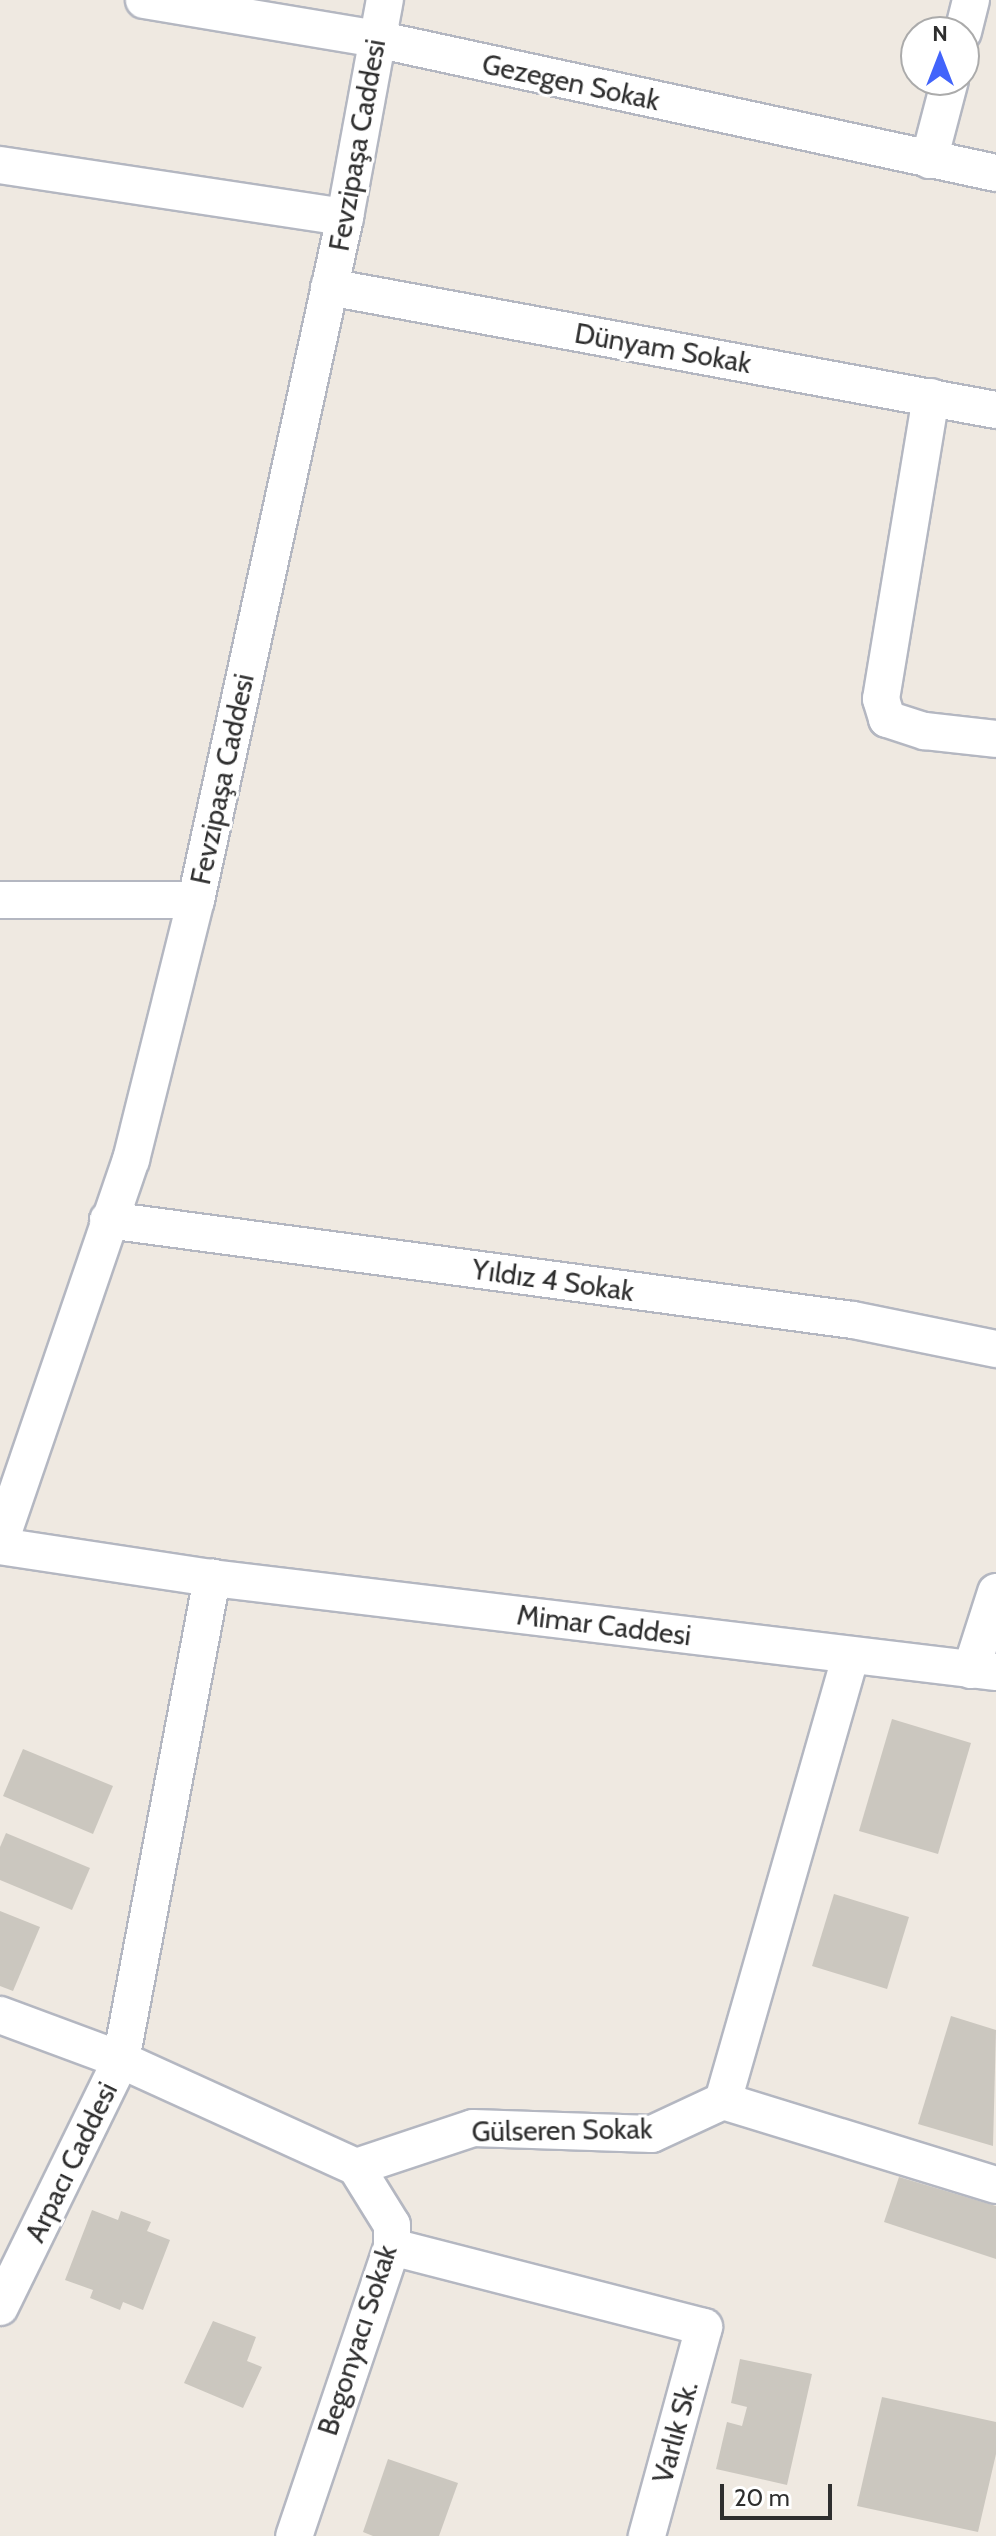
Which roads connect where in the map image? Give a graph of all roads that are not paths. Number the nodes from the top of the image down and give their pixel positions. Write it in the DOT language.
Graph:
graph roads {
  1 [pos="144,0"];
  2 [pos="385,0"];
  3 [pos="376,39"];
  4 [pos="946,96"];
  5 [pos="929,160"];
  6 [pos="0,165"];
  7 [pos="996,173"];
  8 [pos="345,217"];
  9 [pos="329,287"];
  10 [pos="931,397"];
  11 [pos="996,410"];
  12 [pos="996,739"];
  13 [pos="0,900"];
  14 [pos="196,900"];
  15 [pos="108,1220"];
  16 [pos="996,1349"];
  17 [pos="0,1544"];
  18 [pos="212,1578"];
  19 [pos="996,1592"];
  20 [pos="851,1656"];
  21 [pos="984,1671"];
  22 [pos="0,2015"];
  23 [pos="121,2060"];
  24 [pos="723,2101"];
  25 [pos="356,2167"];
  26 [pos="996,2185"];
  27 [pos="392,2247"];
  28 [pos="0,2307"];
  29 [pos="294,2536"];
  30 [pos="647,2536"];
  1 -- 3 [label="street, Gezegen Sokak"];
  2 -- 3 [label="street, Fevzipaşa Caddesi"];
  3 -- 5 [label="street, Gezegen Sokak"];
  3 -- 8 [label="street, Fevzipaşa Caddesi"];
  4 -- 5 [label="street"];
  5 -- 7 [label="street, Gezegen Sokak"];
  6 -- 8 [label="street"];
  8 -- 9 [label="street, Fevzipaşa Caddesi"];
  9 -- 10 [label="street, Dünyam Sokak"];
  9 -- 14 [label="street, Fevzipaşa Caddesi"];
  10 -- 11 [label="street, Dünyam Sokak"];
  10 -- 12 [label="street"];
  13 -- 14 [label="street"];
  14 -- 15 [label="street, Fevzipaşa Caddesi"];
  15 -- 16 [label="street, Yıldız 4 Sokak"];
  15 -- 17 [label="street, Fevzipaşa Caddesi"];
  17 -- 18 [label="street, Mimar Caddesi"];
  18 -- 20 [label="street, Mimar Caddesi"];
  18 -- 23 [label="street, Arpacı Caddesi"];
  19 -- 21 [label="street"];
  20 -- 21 [label="street, Mimar Caddesi"];
  20 -- 24 [label="street"];
  22 -- 23 [label="street"];
  23 -- 25 [label="street"];
  23 -- 28 [label="street, Arpacı Caddesi"];
  24 -- 25 [label="street, Gülseren Sokak"];
  24 -- 26 [label="street"];
  25 -- 27 [label="street, Begonyacı Sokak"];
  27 -- 29 [label="street, Begonyacı Sokak"];
  27 -- 30 [label="street, Varlık Sk."];
}
